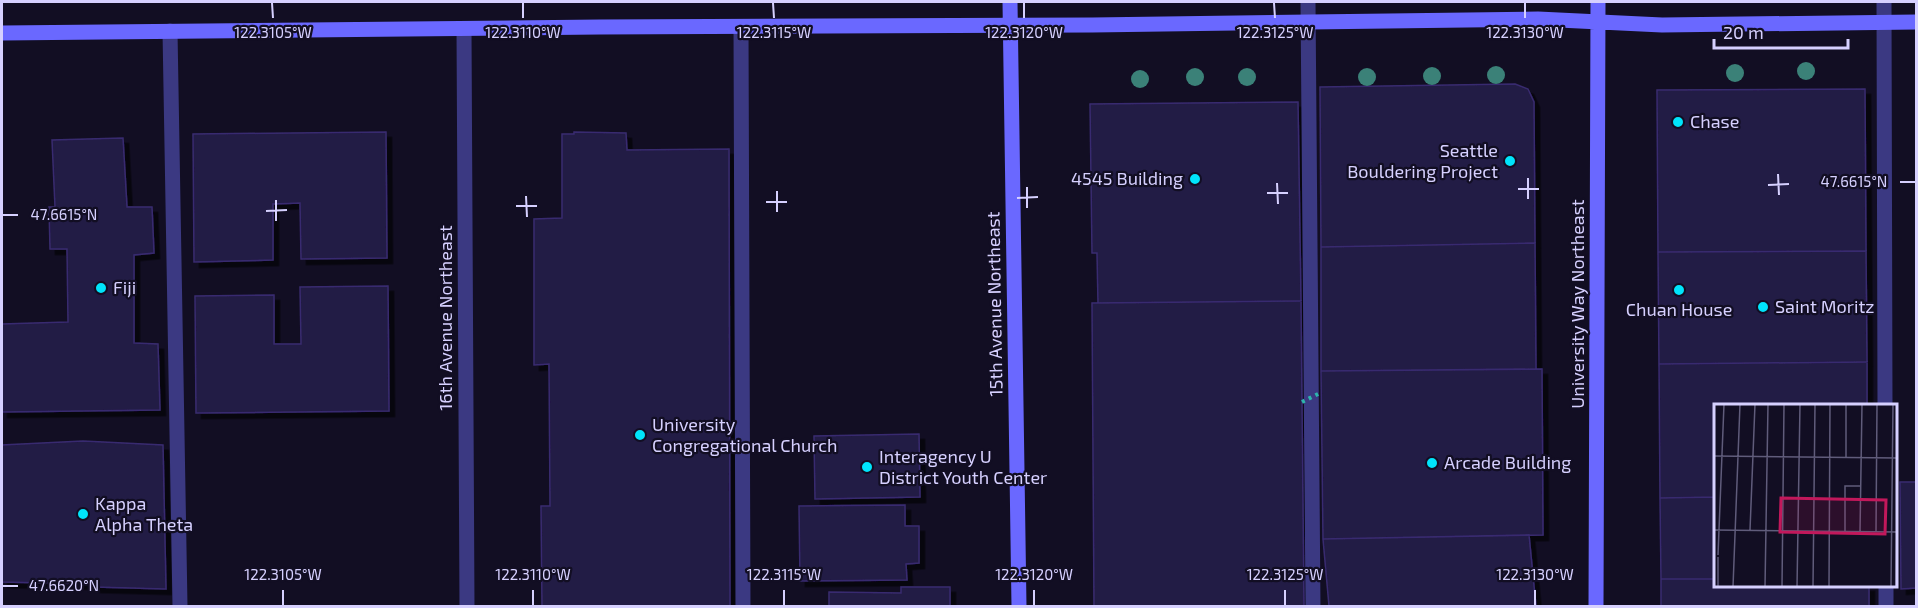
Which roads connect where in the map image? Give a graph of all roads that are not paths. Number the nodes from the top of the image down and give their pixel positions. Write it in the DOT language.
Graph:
graph roads {
  1 [pos="1010,2"];
  2 [pos="1308,2"];
  3 [pos="1598,2"];
  4 [pos="1884,2"];
  5 [pos="1309,22"];
  6 [pos="1598,22"];
  7 [pos="1884,22"];
  8 [pos="1917,22"];
  9 [pos="1010,25"];
  10 [pos="741,27"];
  11 [pos="464,29"];
  12 [pos="170,32"];
  13 [pos="2,33"];
  14 [pos="1885,404"];
  15 [pos="1886,587"];
  16 [pos="180,606"];
  17 [pos="467,606"];
  18 [pos="743,606"];
  19 [pos="1019,606"];
  20 [pos="1313,606"];
  21 [pos="1596,606"];
  22 [pos="1886,606"];
  1 -- 9 [label="main road, 15th Avenue Northeast"];
  2 -- 5 [label="street"];
  3 -- 6 [label="main road, University Way Northeast"];
  4 -- 7 [label="street"];
  5 -- 6 [label="main road"];
  5 -- 9 [label="main road"];
  5 -- 20 [label="street"];
  6 -- 7 [label="main road"];
  6 -- 21 [label="main road, University Way Northeast"];
  7 -- 8 [label="main road"];
  7 -- 14 [label="street"];
  9 -- 10 [label="main road"];
  9 -- 19 [label="main road, 15th Avenue Northeast"];
  10 -- 11 [label="main road"];
  10 -- 18 [label="street"];
  11 -- 12 [label="main road"];
  11 -- 17 [label="street, 16th Avenue Northeast"];
  12 -- 13 [label="main road"];
  12 -- 16 [label="street"];
  15 -- 22 [label="street"];
}
